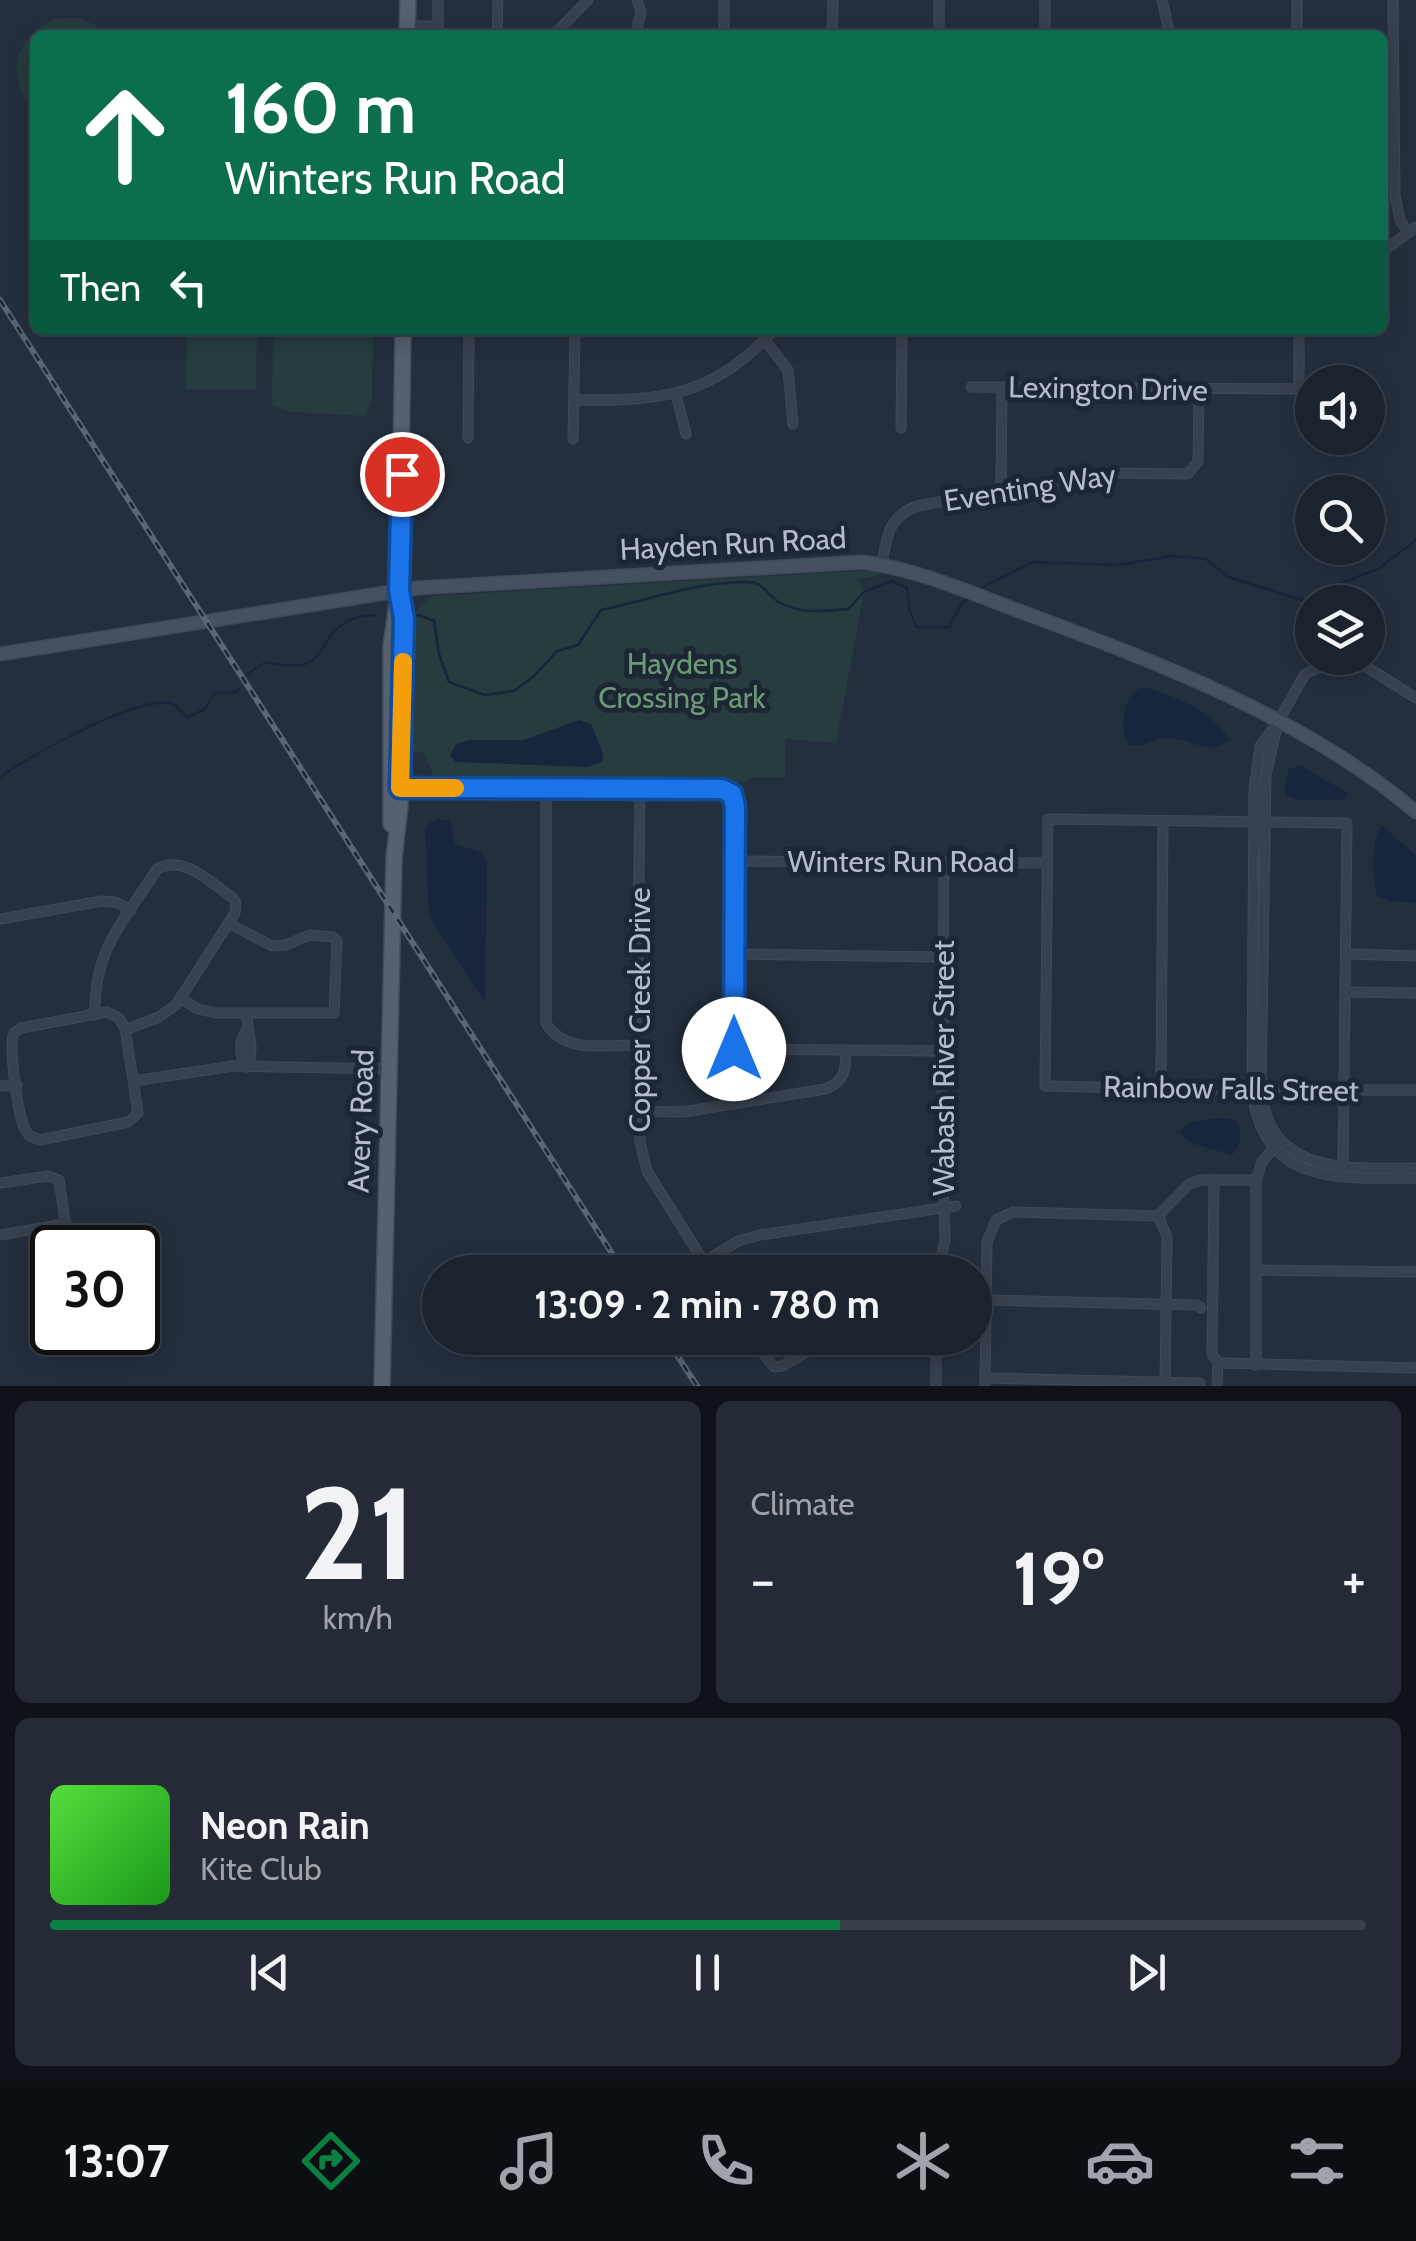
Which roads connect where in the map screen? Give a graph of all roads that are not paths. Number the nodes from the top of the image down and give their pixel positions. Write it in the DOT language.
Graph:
graph roads {
  1 [pos="408,0"];
  2 [pos="438,0"];
  3 [pos="498,0"];
  4 [pos="588,0"];
  5 [pos="637,0"];
  6 [pos="724,0"];
  7 [pos="833,0"];
  8 [pos="940,0"];
  9 [pos="1045,0"];
  10 [pos="1162,0"];
  11 [pos="1297,0"];
  12 [pos="1394,0"];
  13 [pos="407,30"];
  14 [pos="438,30"];
  15 [pos="498,30"];
  16 [pos="559,30"];
  17 [pos="636,30"];
  18 [pos="724,30"];
  19 [pos="832,30"];
  20 [pos="940,30"];
  21 [pos="1045,30"];
  22 [pos="1169,30"];
  23 [pos="1297,30"];
  24 [pos="1412,229"];
  25 [pos="1388,247"];
  26 [pos="403,335"];
  27 [pos="469,335"];
  28 [pos="575,335"];
  29 [pos="770,335"];
  30 [pos="902,335"];
  31 [pos="1299,335"];
  32 [pos="765,340"];
  33 [pos="1299,365"];
  34 [pos="971,388"];
  35 [pos="1002,388"];
  36 [pos="1295,389"];
  37 [pos="1199,390"];
  38 [pos="676,394"];
  39 [pos="575,400"];
  40 [pos="792,424"];
  41 [pos="901,428"];
  42 [pos="686,434"];
  43 [pos="468,438"];
  44 [pos="574,439"];
  45 [pos="1002,492"];
  46 [pos="882,565"];
  47 [pos="399,590"];
  48 [pos="0,654"];
  49 [pos="1416,698"];
  50 [pos="1278,722"];
  51 [pos="400,788"];
  52 [pos="546,788"];
  53 [pos="640,789"];
  54 [pos="1416,812"];
  55 [pos="1163,820"];
  56 [pos="1259,821"];
  57 [pos="394,858"];
  58 [pos="736,861"];
  59 [pos="944,862"];
  60 [pos="1048,863"];
  61 [pos="131,910"];
  62 [pos="0,919"];
  63 [pos="230,924"];
  64 [pos="735,954"];
  65 [pos="1347,954"];
  66 [pos="1416,956"];
  67 [pos="943,957"];
  68 [pos="1347,992"];
  69 [pos="1416,993"];
  70 [pos="180,998"];
  71 [pos="95,1014"];
  72 [pos="247,1014"];
  73 [pos="125,1030"];
  74 [pos="637,1045"];
  75 [pos="734,1049"];
  76 [pos="846,1050"];
  77 [pos="942,1052"];
  78 [pos="247,1067"];
  79 [pos="390,1069"];
  80 [pos="134,1082"];
  81 [pos="17,1084"];
  82 [pos="0,1086"];
  83 [pos="1160,1089"];
  84 [pos="1257,1090"];
  85 [pos="1346,1090"];
  86 [pos="1416,1090"];
  87 [pos="733,1104"];
  88 [pos="637,1111"];
  89 [pos="1276,1144"];
  90 [pos="1343,1166"];
  91 [pos="1416,1168"];
  92 [pos="1416,1178"];
  93 [pos="1214,1180"];
  94 [pos="1256,1180"];
  95 [pos="0,1183"];
  96 [pos="951,1206"];
  97 [pos="1158,1216"];
  98 [pos="65,1224"];
  99 [pos="0,1235"];
  100 [pos="700,1255"];
  101 [pos="715,1255"];
  102 [pos="941,1255"];
  103 [pos="986,1255"];
  104 [pos="1256,1270"];
  105 [pos="1416,1272"];
  106 [pos="992,1300"];
  107 [pos="1167,1304"];
  108 [pos="1201,1308"];
  109 [pos="763,1355"];
  110 [pos="802,1355"];
  111 [pos="936,1355"];
  112 [pos="985,1355"];
  113 [pos="1218,1363"];
  114 [pos="1256,1365"];
  115 [pos="1416,1368"];
  116 [pos="985,1382"];
  117 [pos="1200,1383"];
  118 [pos="1165,1384"];
  119 [pos="382,1386"];
  120 [pos="936,1386"];
  121 [pos="1217,1386"];
  1 -- 13 [label="main road"];
  2 -- 14 [label="street"];
  3 -- 15 [label="street"];
  4 -- 16 [label="street"];
  5 -- 17 [label="street"];
  6 -- 18 [label="street"];
  7 -- 19 [label="street"];
  8 -- 20 [label="street"];
  9 -- 21 [label="street"];
  10 -- 22 [label="street"];
  11 -- 23 [label="street"];
  12 -- 24 [label="street"];
  24 -- 25 [label="street"];
  26 -- 47 [label="main road, Avery Road"];
  27 -- 43 [label="street"];
  28 -- 39 [label="street"];
  29 -- 32 [label="street"];
  30 -- 41 [label="street"];
  31 -- 33 [label="street"];
  32 -- 38 [label="street"];
  32 -- 40 [label="street"];
  34 -- 35 [label="street, Lexington Drive"];
  35 -- 37 [label="street, Lexington Drive"];
  35 -- 45 [label="street"];
  36 -- 37 [label="street, Lexington Drive"];
  37 -- 45 [label="street, Eventing Way"];
  38 -- 39 [label="street"];
  38 -- 42 [label="street"];
  39 -- 44 [label="street"];
  45 -- 46 [label="street, Eventing Way"];
  46 -- 47 [label="main road, Hayden Run Road"];
  46 -- 50 [label="main road, Hayden Run Road"];
  47 -- 48 [label="main road, Hayden Run Road"];
  47 -- 51 [label="main road, Avery Road"];
  47 -- 57 [label="main road, Avery Road"];
  49 -- 50 [label="street"];
  50 -- 54 [label="main road, Hayden Run Road"];
  50 -- 56 [label="street"];
  51 -- 52 [label="street"];
  51 -- 57 [label="main road, Avery Road"];
  52 -- 53 [label="street"];
  52 -- 74 [label="street"];
  53 -- 58 [label="street"];
  53 -- 74 [label="street, Copper Creek Drive"];
  55 -- 56 [label="street"];
  55 -- 60 [label="street"];
  55 -- 83 [label="street"];
  56 -- 65 [label="street"];
  56 -- 84 [label="street"];
  57 -- 79 [label="main road, Avery Road"];
  58 -- 59 [label="street, Winters Run Road"];
  58 -- 64 [label="street"];
  59 -- 60 [label="street, Winters Run Road"];
  59 -- 67 [label="street, Wabash River Street"];
  60 -- 83 [label="street, Rainbow Falls Street"];
  61 -- 62 [label="street"];
  61 -- 63 [label="street"];
  61 -- 71 [label="street"];
  63 -- 70 [label="street"];
  63 -- 72 [label="street"];
  64 -- 67 [label="street"];
  64 -- 75 [label="street"];
  65 -- 66 [label="street"];
  65 -- 68 [label="street"];
  67 -- 77 [label="street, Wabash River Street"];
  68 -- 69 [label="street"];
  68 -- 85 [label="street"];
  70 -- 72 [label="street"];
  70 -- 73 [label="street"];
  71 -- 73 [label="street"];
  71 -- 81 [label="street"];
  72 -- 78 [label="street"];
  73 -- 80 [label="street"];
  74 -- 88 [label="street, Copper Creek Drive"];
  75 -- 76 [label="street"];
  75 -- 87 [label="street"];
  76 -- 77 [label="street"];
  76 -- 87 [label="street"];
  77 -- 96 [label="street, Wabash River Street"];
  78 -- 79 [label="street"];
  78 -- 80 [label="street"];
  79 -- 119 [label="main road, Avery Road"];
  80 -- 81 [label="street"];
  81 -- 82 [label="street"];
  83 -- 84 [label="street, Rainbow Falls Street"];
  84 -- 85 [label="street, Rainbow Falls Street"];
  84 -- 89 [label="street"];
  85 -- 86 [label="street, Rainbow Falls Street"];
  85 -- 90 [label="street"];
  87 -- 88 [label="street"];
  88 -- 100 [label="street, Copper Creek Drive"];
  89 -- 90 [label="street"];
  89 -- 92 [label="street"];
  89 -- 94 [label="street"];
  90 -- 91 [label="street"];
  93 -- 94 [label="street"];
  93 -- 97 [label="street"];
  93 -- 113 [label="street"];
  94 -- 104 [label="street"];
  95 -- 98 [label="street"];
  96 -- 101 [label="street"];
  96 -- 102 [label="street, Wabash River Street"];
  97 -- 103 [label="street"];
  97 -- 107 [label="street"];
  98 -- 99 [label="street"];
  104 -- 105 [label="street"];
  104 -- 114 [label="street"];
  106 -- 107 [label="street"];
  107 -- 108 [label="street"];
  107 -- 118 [label="street"];
  109 -- 110 [label="street"];
  111 -- 120 [label="street"];
  112 -- 116 [label="street"];
  113 -- 114 [label="street"];
  113 -- 121 [label="street"];
  114 -- 115 [label="street"];
  116 -- 118 [label="street"];
  117 -- 118 [label="street"];
}
